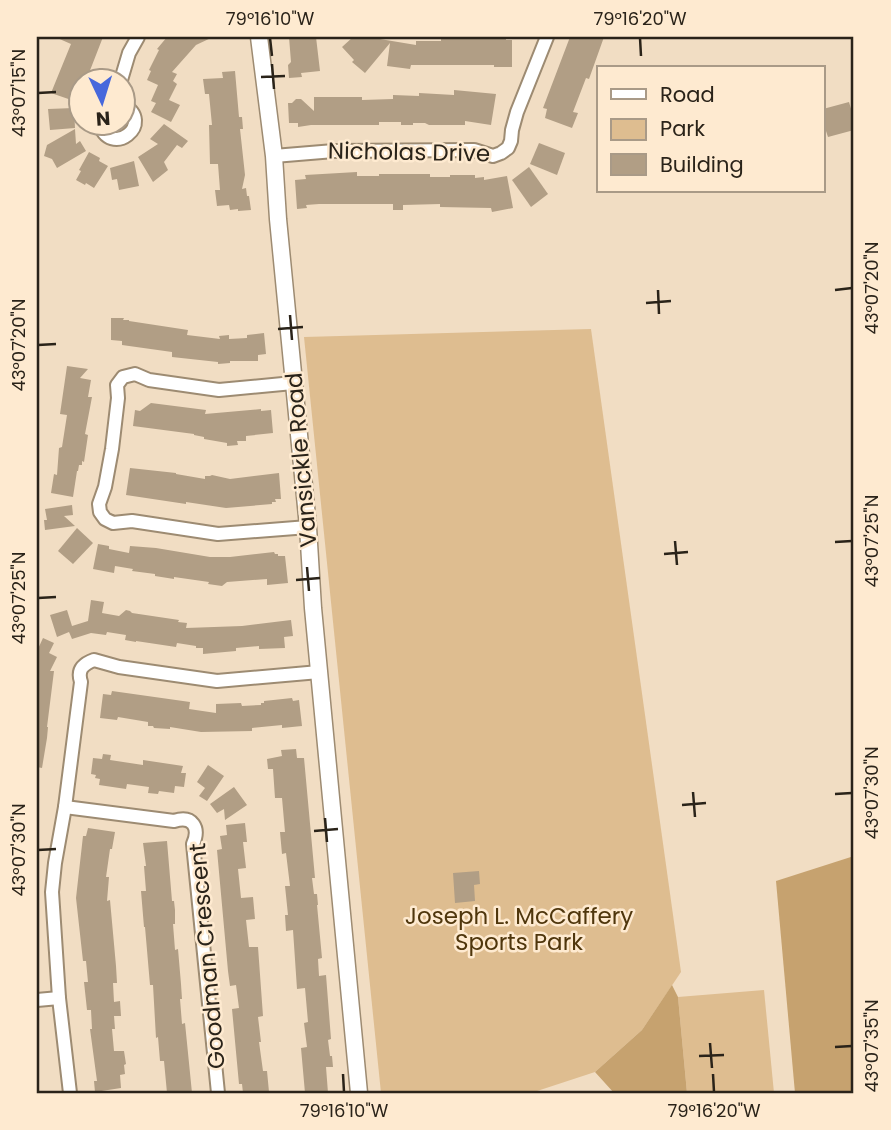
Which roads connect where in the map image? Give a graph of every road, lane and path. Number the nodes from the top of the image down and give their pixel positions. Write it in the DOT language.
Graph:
graph roads {
  1 [pos="138,37"];
  2 [pos="259,37"];
  3 [pos="547,37"];
  4 [pos="125,66"];
  5 [pos="108,136"];
  6 [pos="126,136"];
  7 [pos="274,156"];
  8 [pos="293,383"];
  9 [pos="308,527"];
  10 [pos="319,672"];
  11 [pos="65,807"];
  12 [pos="59,998"];
  13 [pos="37,1000"];
  14 [pos="69,1093"];
  15 [pos="218,1093"];
  16 [pos="359,1093"];
  1 -- 4 [label="street"];
  2 -- 7 [label="street, Vansickle Road"];
  3 -- 7 [label="street, Nicholas Drive"];
  5 -- 6 [label="street"];
  7 -- 8 [label="street, Vansickle Road"];
  8 -- 9 [label="street, Vansickle Road"];
  8 -- 9 [label="street"];
  9 -- 10 [label="street, Vansickle Road"];
  10 -- 11 [label="street"];
  10 -- 16 [label="street, Vansickle Road"];
  11 -- 12 [label="street"];
  11 -- 15 [label="street, Goodman Crescent"];
  12 -- 13 [label="street"];
  12 -- 14 [label="street"];
}
